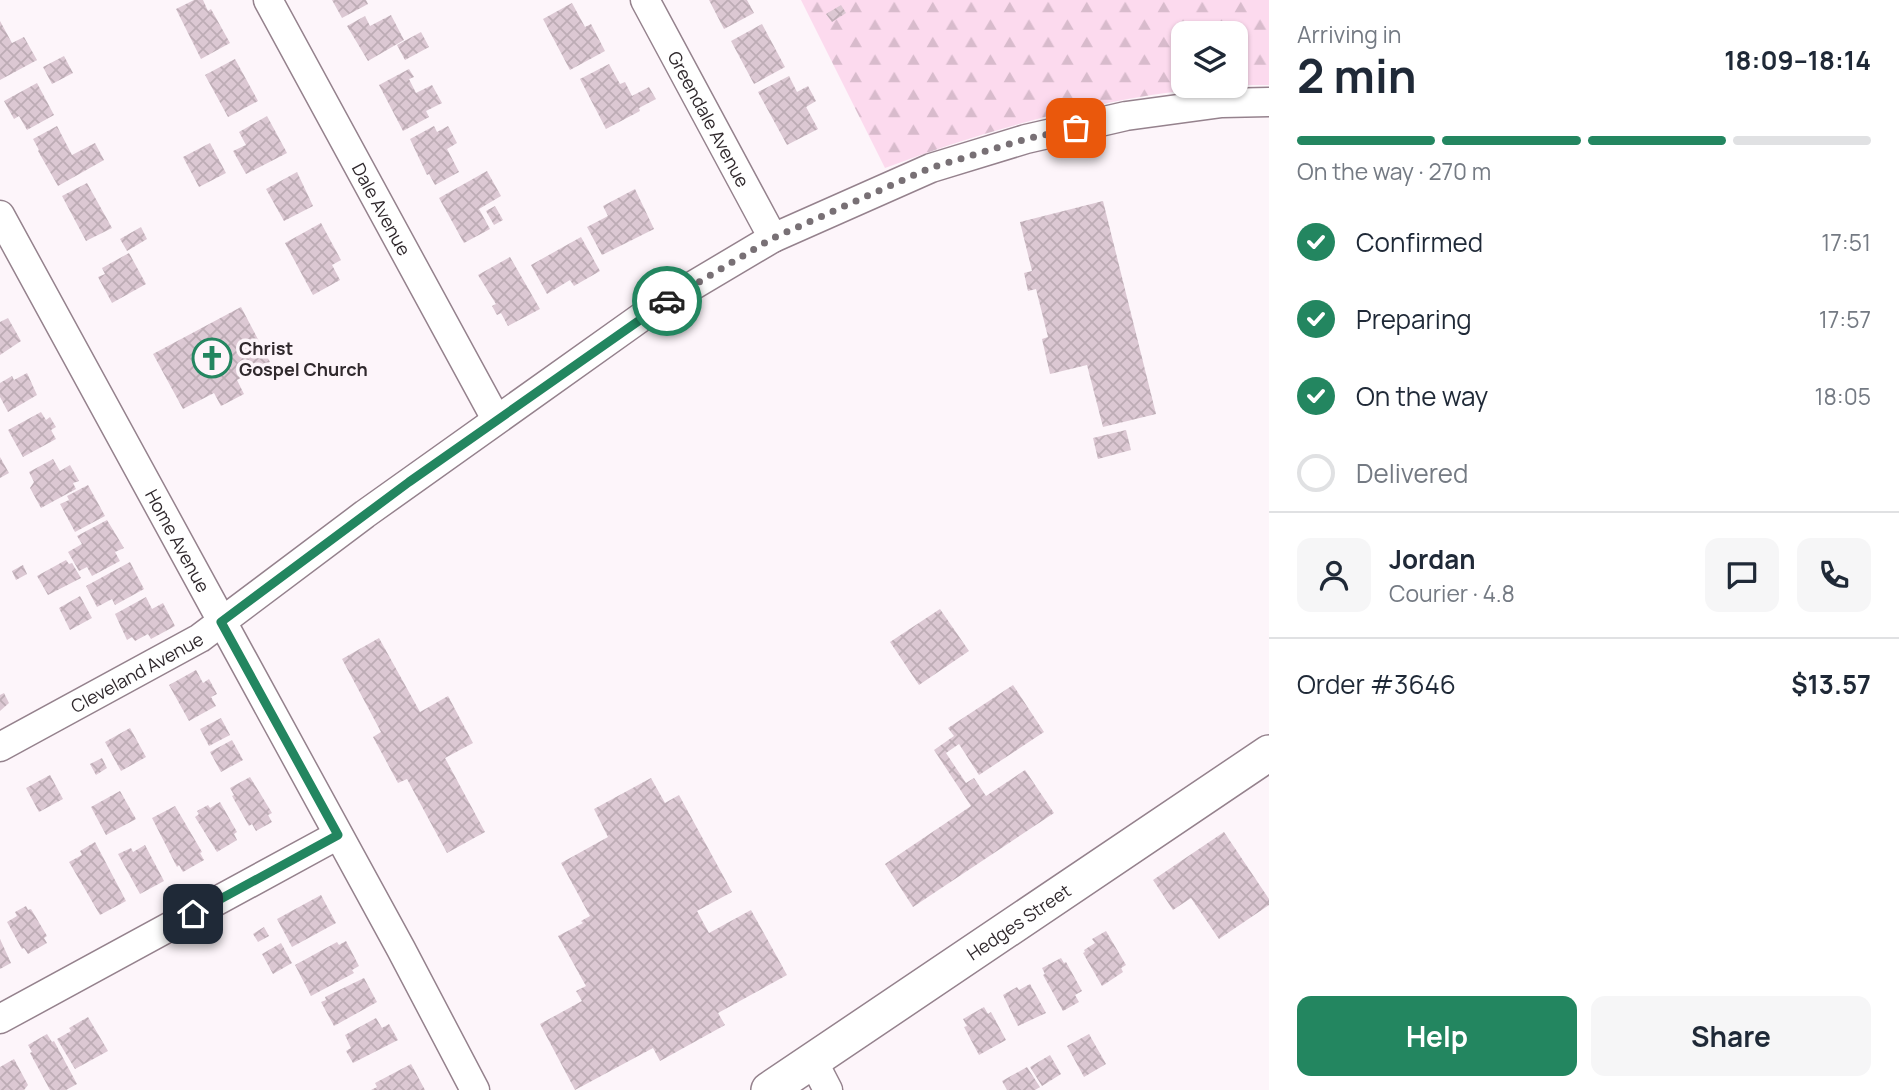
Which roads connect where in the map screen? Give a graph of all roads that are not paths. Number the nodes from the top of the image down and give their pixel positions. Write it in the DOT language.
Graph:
graph roads {
  1 [pos="268,0"];
  2 [pos="645,0"];
  3 [pos="1269,102"];
  4 [pos="0,215"];
  5 [pos="773,238"];
  6 [pos="496,419"];
  7 [pos="221,622"];
  8 [pos="0,747"];
  9 [pos="1269,752"];
  10 [pos="338,835"];
  11 [pos="0,1019"];
  12 [pos="821,1075"];
  13 [pos="475,1090"];
  14 [pos="769,1090"];
  1 -- 6 [label="street, Dale Avenue"];
  2 -- 5 [label="street, Greendale Avenue"];
  3 -- 5 [label="street, Cleveland Avenue"];
  4 -- 7 [label="street, Home Avenue"];
  5 -- 6 [label="street, Cleveland Avenue"];
  6 -- 7 [label="street, Cleveland Avenue"];
  7 -- 8 [label="street, Cleveland Avenue"];
  7 -- 10 [label="street, Home Avenue"];
  9 -- 12 [label="street, Hedges Street"];
  10 -- 11 [label="street"];
  10 -- 13 [label="street, Home Avenue"];
  12 -- 14 [label="street, Hedges Street"];
}
